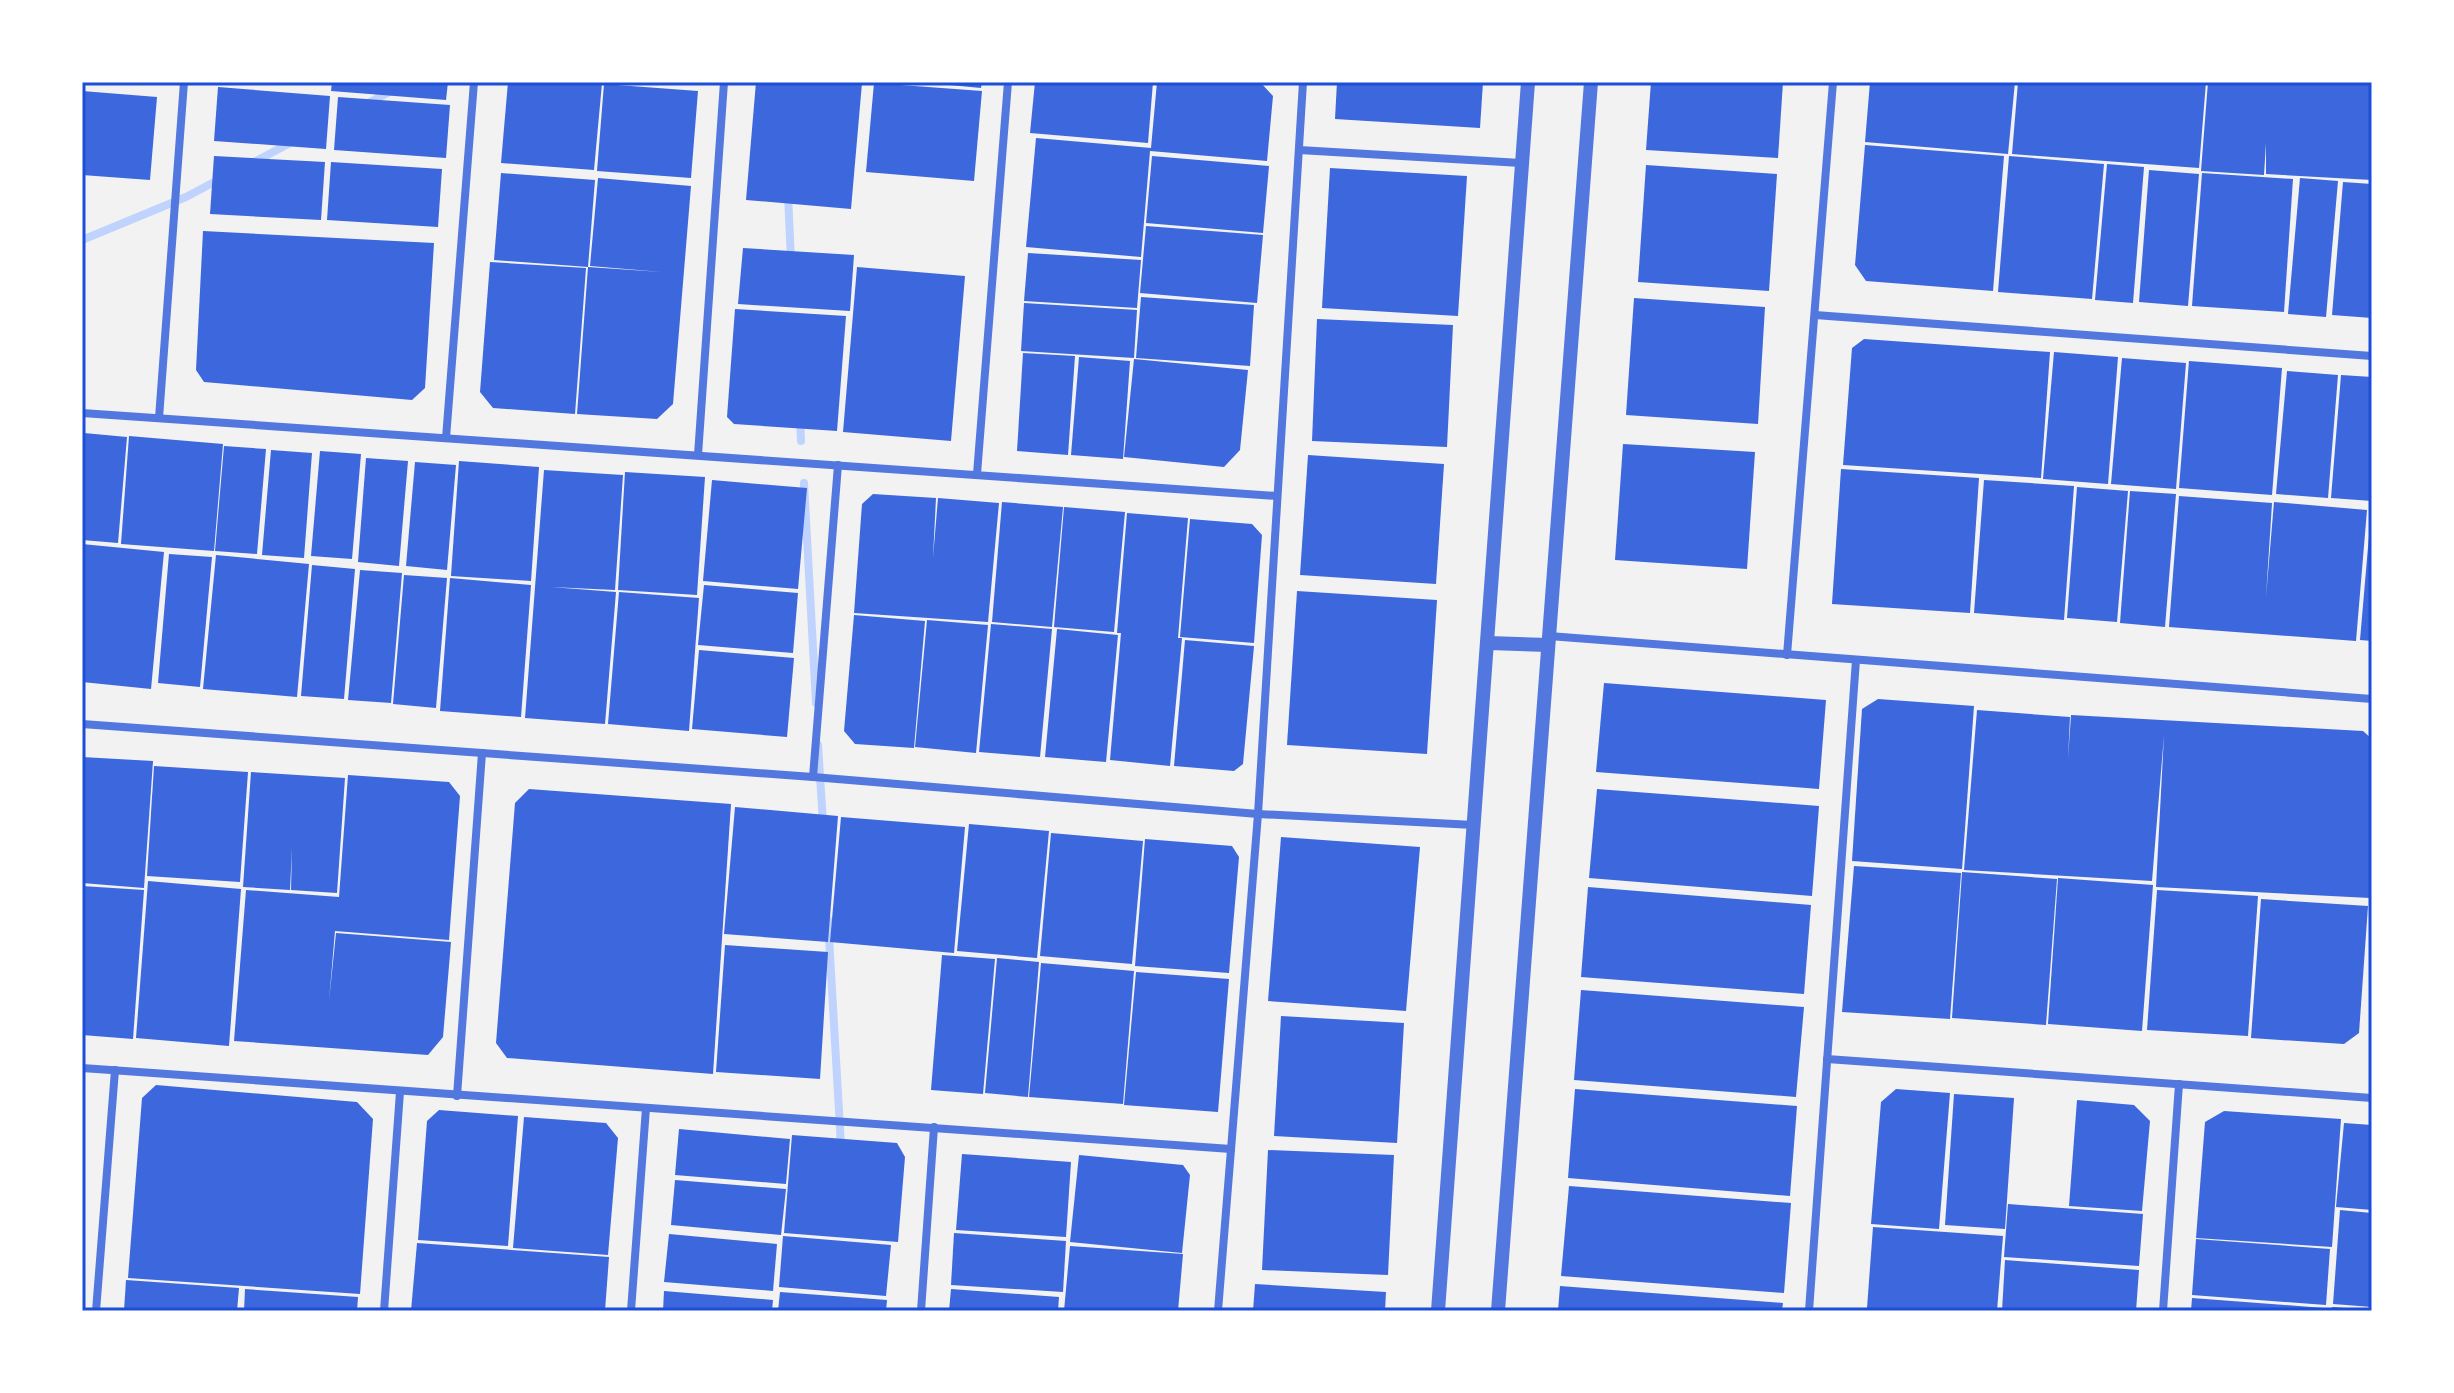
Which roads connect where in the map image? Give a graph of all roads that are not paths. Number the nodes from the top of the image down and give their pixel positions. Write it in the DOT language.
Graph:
graph roads {
  1 [pos="184,82"];
  2 [pos="474,82"];
  3 [pos="724,82"];
  4 [pos="1008,82"];
  5 [pos="1303,82"];
  6 [pos="1528,82"];
  7 [pos="1591,82"];
  8 [pos="1833,82"];
  9 [pos="1299,150"];
  10 [pos="1521,163"];
  11 [pos="1815,315"];
  12 [pos="2372,356"];
  13 [pos="82,413"];
  14 [pos="159,418"];
  15 [pos="446,438"];
  16 [pos="698,455"];
  17 [pos="838,465"];
  18 [pos="977,474"];
  19 [pos="1277,496"];
  20 [pos="1549,641"];
  21 [pos="1489,643"];
  22 [pos="1787,655"];
  23 [pos="1856,660"];
  24 [pos="2372,699"];
  25 [pos="82,724"];
  26 [pos="482,753"];
  27 [pos="813,777"];
  28 [pos="1258,814"];
  29 [pos="1474,825"];
  30 [pos="1827,1059"];
  31 [pos="82,1068"];
  32 [pos="115,1070"];
  33 [pos="2179,1084"];
  34 [pos="400,1092"];
  35 [pos="457,1096"];
  36 [pos="2372,1097"];
  37 [pos="646,1108"];
  38 [pos="934,1127"];
  39 [pos="1231,1149"];
  40 [pos="96,1311"];
  41 [pos="384,1311"];
  42 [pos="631,1311"];
  43 [pos="921,1311"];
  44 [pos="1218,1311"];
  45 [pos="1438,1311"];
  46 [pos="1498,1311"];
  47 [pos="1809,1311"];
  48 [pos="2163,1311"];
  1 -- 14 [label="street"];
  2 -- 15 [label="street"];
  3 -- 16 [label="street"];
  4 -- 18 [label="street"];
  5 -- 9 [label="street"];
  6 -- 10 [label="street"];
  7 -- 20 [label="street"];
  8 -- 11 [label="street"];
  9 -- 10 [label="street"];
  9 -- 19 [label="street"];
  10 -- 21 [label="street"];
  11 -- 12 [label="street"];
  11 -- 22 [label="street"];
  13 -- 14 [label="street"];
  14 -- 15 [label="street"];
  15 -- 16 [label="street"];
  16 -- 17 [label="street"];
  17 -- 18 [label="street"];
  17 -- 27 [label="street"];
  18 -- 19 [label="street"];
  19 -- 28 [label="street"];
  20 -- 21 [label="street"];
  20 -- 22 [label="street"];
  20 -- 46 [label="street"];
  21 -- 29 [label="street"];
  22 -- 23 [label="street"];
  23 -- 24 [label="street"];
  23 -- 30 [label="street"];
  25 -- 26 [label="street"];
  26 -- 27 [label="street"];
  26 -- 35 [label="street"];
  27 -- 28 [label="street"];
  28 -- 29 [label="street"];
  28 -- 39 [label="street"];
  29 -- 45 [label="street"];
  30 -- 33 [label="street"];
  30 -- 47 [label="street"];
  31 -- 32 [label="street"];
  32 -- 34 [label="street"];
  32 -- 40 [label="street"];
  33 -- 36 [label="street"];
  33 -- 48 [label="street"];
  34 -- 35 [label="street"];
  34 -- 41 [label="street"];
  35 -- 37 [label="street"];
  37 -- 38 [label="street"];
  37 -- 42 [label="street"];
  38 -- 39 [label="street"];
  38 -- 43 [label="street"];
  39 -- 44 [label="street"];
}
